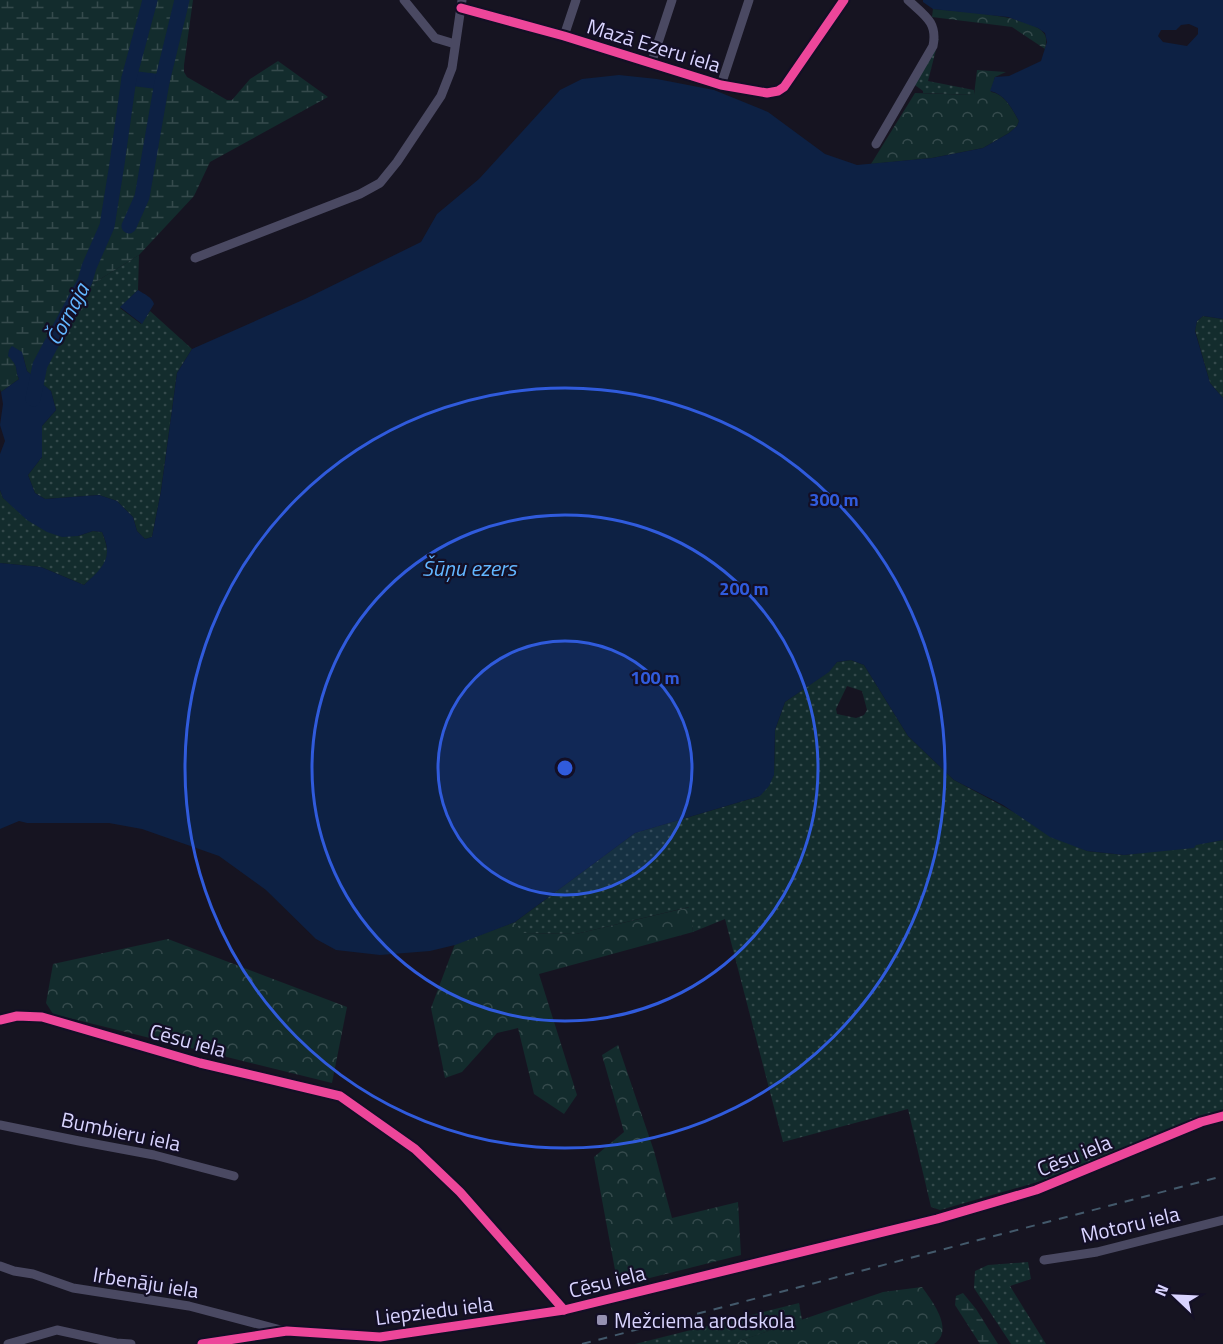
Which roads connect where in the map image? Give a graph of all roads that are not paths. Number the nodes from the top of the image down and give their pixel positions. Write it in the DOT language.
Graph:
graph roads {
  1 [pos="404,0"];
  2 [pos="576,0"];
  3 [pos="672,0"];
  4 [pos="749,0"];
  5 [pos="844,0"];
  6 [pos="908,0"];
  7 [pos="462,4"];
  8 [pos="564,36"];
  9 [pos="455,44"];
  10 [pos="651,64"];
  11 [pos="721,85"];
  12 [pos="876,144"];
  13 [pos="195,258"];
  14 [pos="0,1020"];
  15 [pos="1223,1116"];
  16 [pos="0,1125"];
  17 [pos="234,1176"];
  18 [pos="1223,1220"];
  19 [pos="1044,1260"];
  20 [pos="0,1266"];
  21 [pos="564,1310"];
  22 [pos="287,1331"];
  23 [pos="8,1344"];
  24 [pos="131,1344"];
  25 [pos="202,1344"];
  1 -- 9 [label="street"];
  2 -- 8 [label="street"];
  3 -- 10 [label="street"];
  4 -- 11 [label="street"];
  5 -- 11 [label="street, Mazā Ezeru iela"];
  6 -- 12 [label="street"];
  7 -- 8 [label="street, Mazā Ezeru iela"];
  7 -- 9 [label="street, Mazā Ezeru iela"];
  8 -- 10 [label="street, Mazā Ezeru iela"];
  9 -- 13 [label="street, Mazā Ezeru iela"];
  10 -- 11 [label="street, Mazā Ezeru iela"];
  14 -- 21 [label="street, Cēsu iela"];
  15 -- 21 [label="street, Cēsu iela"];
  16 -- 17 [label="street, Bumbieru iela"];
  18 -- 19 [label="street, Motoru iela"];
  20 -- 22 [label="street, Irbenāju iela"];
  21 -- 22 [label="street, Liepziedu iela"];
  22 -- 25 [label="street, Liepziedu iela"];
  23 -- 24 [label="street"];
}
